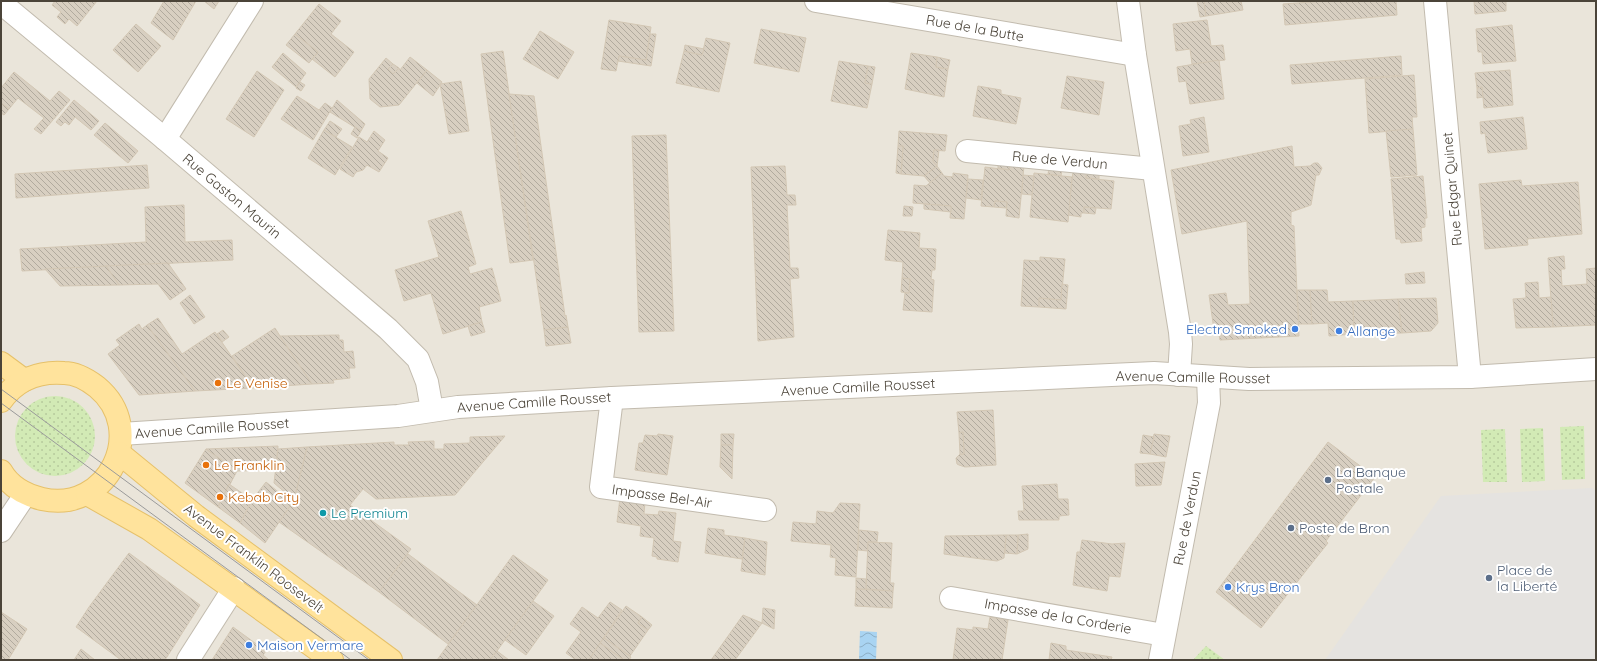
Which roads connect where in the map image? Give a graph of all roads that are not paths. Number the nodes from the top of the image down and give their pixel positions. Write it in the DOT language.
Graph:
graph roads {
  1 [pos="252,1"];
  2 [pos="816,1"];
  3 [pos="1128,1"];
  4 [pos="1435,1"];
  5 [pos="1,3"];
  6 [pos="1135,55"];
  7 [pos="165,139"];
  8 [pos="967,152"];
  9 [pos="1153,169"];
  10 [pos="1,363"];
  11 [pos="1596,369"];
  12 [pos="1179,375"];
  13 [pos="1208,377"];
  14 [pos="1470,377"];
  15 [pos="24,380"];
  16 [pos="612,398"];
  17 [pos="1,401"];
  18 [pos="432,410"];
  19 [pos="120,443"];
  20 [pos="1,471"];
  21 [pos="87,494"];
  22 [pos="25,495"];
  23 [pos="765,510"];
  24 [pos="1,531"];
  25 [pos="234,588"];
  26 [pos="951,598"];
  27 [pos="1164,635"];
  28 [pos="188,660"];
  29 [pos="332,660"];
  30 [pos="391,660"];
  31 [pos="1160,660"];
  1 -- 7 [label="street"];
  2 -- 6 [label="street, Rue de la Butte"];
  3 -- 6 [label="street"];
  4 -- 14 [label="street, Rue Edgar Quinet"];
  5 -- 7 [label="street, Rue Gaston Maurin"];
  6 -- 9 [label="street"];
  7 -- 18 [label="street, Rue Gaston Maurin"];
  8 -- 9 [label="street, Rue de Verdun"];
  9 -- 12 [label="street"];
  10 -- 15 [label="main road"];
  11 -- 14 [label="street, Avenue Camille Rousset"];
  12 -- 13 [label="street, Avenue Camille Rousset"];
  12 -- 16 [label="street, Avenue Camille Rousset"];
  13 -- 14 [label="street, Avenue Camille Rousset"];
  13 -- 27 [label="street, Rue de Verdun"];
  15 -- 17 [label="main road"];
  15 -- 19 [label="main road"];
  16 -- 18 [label="street, Avenue Camille Rousset"];
  16 -- 23 [label="street, Impasse Bel-Air"];
  18 -- 19 [label="street, Avenue Camille Rousset"];
  19 -- 21 [label="main road"];
  19 -- 30 [label="main road, Avenue Franklin Roosevelt"];
  20 -- 22 [label="main road"];
  21 -- 22 [label="main road"];
  21 -- 25 [label="main road"];
  22 -- 24 [label="street"];
  25 -- 28 [label="street"];
  25 -- 29 [label="main road"];
  26 -- 27 [label="street, Impasse de la Corderie"];
  27 -- 31 [label="street, Rue de Verdun"];
}
